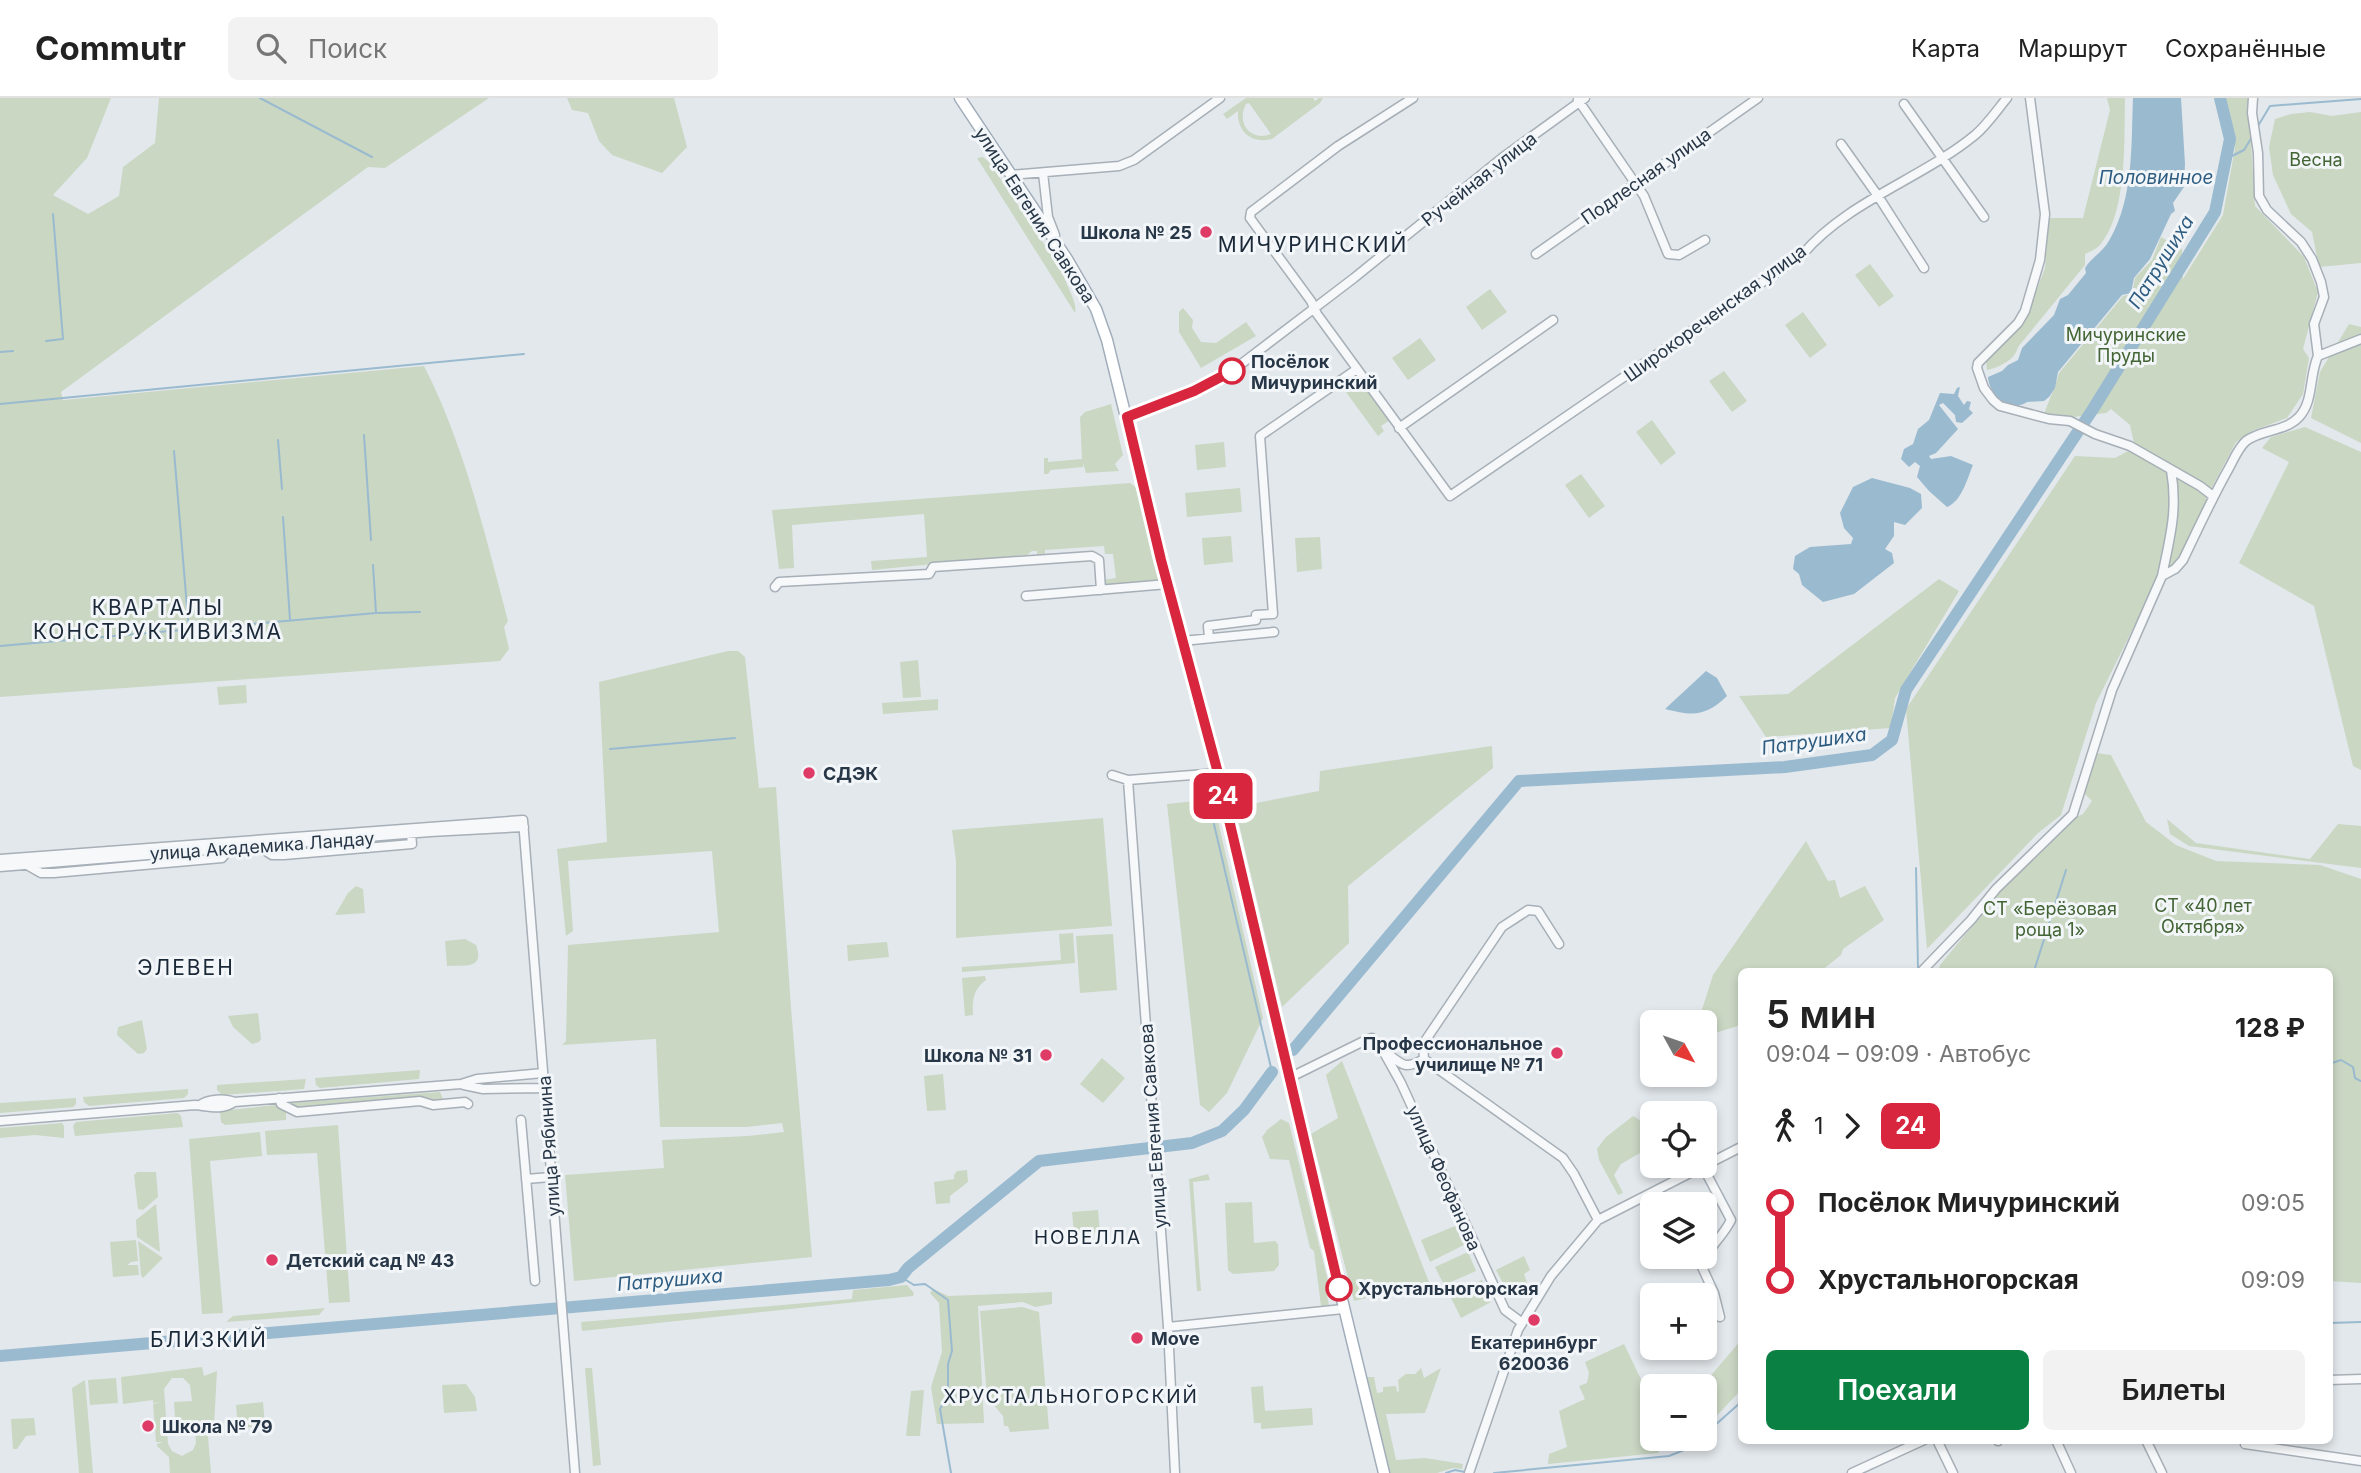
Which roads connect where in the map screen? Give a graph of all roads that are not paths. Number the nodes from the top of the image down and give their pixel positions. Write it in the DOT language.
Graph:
graph roads {
  1 [pos="960,98"];
  2 [pos="1220,98"];
  3 [pos="1413,98"];
  4 [pos="1758,98"];
  5 [pos="2007,98"];
  6 [pos="2030,98"];
  7 [pos="2253,98"];
  8 [pos="1580,99"];
  9 [pos="1904,104"];
  10 [pos="1841,144"];
  11 [pos="1942,157"];
  12 [pos="1043,173"];
  13 [pos="1010,175"];
  14 [pos="1634,183"];
  15 [pos="1878,195"];
  16 [pos="1984,217"];
  17 [pos="1704,240"];
  18 [pos="1536,254"];
  19 [pos="1067,260"];
  20 [pos="1924,268"];
  21 [pos="1314,310"];
  22 [pos="1553,320"];
  23 [pos="2361,339"];
  24 [pos="2318,356"];
  25 [pos="1357,369"];
  26 [pos="1127,417"];
  27 [pos="1399,428"];
  28 [pos="2171,470"];
  29 [pos="2213,496"];
  30 [pos="2162,576"];
  31 [pos="1168,584"];
  32 [pos="775,587"];
  33 [pos="1101,590"];
  34 [pos="1026,596"];
  35 [pos="1274,632"];
  36 [pos="1209,638"];
  37 [pos="1182,641"];
  38 [pos="1218,773"];
  39 [pos="1112,775"];
  40 [pos="1128,779"];
  41 [pos="523,823"];
  42 [pos="0,866"];
  43 [pos="1559,944"];
  44 [pos="1925,968"];
  45 [pos="1382,1049"];
  46 [pos="1424,1059"];
  47 [pos="543,1073"];
  48 [pos="1289,1080"];
  49 [pos="461,1084"];
  50 [pos="446,1085"];
  51 [pos="544,1088"];
  52 [pos="279,1098"];
  53 [pos="448,1103"];
  54 [pos="468,1104"];
  55 [pos="522,1120"];
  56 [pos="0,1121"];
  57 [pos="1738,1149"];
  58 [pos="1717,1160"];
  59 [pos="551,1177"];
  60 [pos="1681,1178"];
  61 [pos="1709,1178"];
  62 [pos="526,1179"];
  63 [pos="1598,1220"];
  64 [pos="535,1281"];
  65 [pos="1343,1309"];
  66 [pos="1720,1317"];
  67 [pos="1521,1322"];
  68 [pos="1168,1327"];
  69 [pos="2361,1379"];
  70 [pos="2333,1380"];
  71 [pos="1916,1444"];
  72 [pos="1939,1444"];
  73 [pos="2058,1444"];
  74 [pos="2148,1444"];
  75 [pos="2245,1444"];
  76 [pos="2361,1461"];
  77 [pos="1383,1472"];
  78 [pos="1856,1472"];
  79 [pos="575,1473"];
  80 [pos="1175,1473"];
  81 [pos="1469,1473"];
  82 [pos="1953,1473"];
  83 [pos="2071,1473"];
  84 [pos="2162,1473"];
  1 -- 13 [label="main road, улица Евгения Савкова"];
  2 -- 12 [label="street"];
  3 -- 21 [label="street"];
  4 -- 14 [label="street, Подлесная улица"];
  5 -- 11 [label="street, Широкореченская улица"];
  6 -- 28 [label="street"];
  7 -- 24 [label="street"];
  8 -- 14 [label="street"];
  8 -- 21 [label="street, Ручейная улица"];
  9 -- 11 [label="street"];
  10 -- 15 [label="street"];
  11 -- 15 [label="street, Широкореченская улица"];
  11 -- 16 [label="street"];
  12 -- 13 [label="street"];
  12 -- 19 [label="street"];
  13 -- 19 [label="main road, улица Евгения Савкова"];
  14 -- 17 [label="street"];
  14 -- 18 [label="street, Подлесная улица"];
  15 -- 20 [label="street"];
  15 -- 27 [label="street, Широкореченская улица"];
  19 -- 26 [label="main road, улица Евгения Савкова"];
  21 -- 25 [label="street"];
  21 -- 26 [label="street, Ручейная улица"];
  22 -- 27 [label="street"];
  23 -- 24 [label="street"];
  24 -- 29 [label="street"];
  25 -- 27 [label="street"];
  25 -- 36 [label="street"];
  26 -- 31 [label="main road, улица Евгения Савкова"];
  28 -- 29 [label="street"];
  28 -- 30 [label="street"];
  29 -- 30 [label="street"];
  30 -- 44 [label="street"];
  31 -- 33 [label="street"];
  31 -- 37 [label="main road, улица Евгения Савкова"];
  32 -- 33 [label="street"];
  33 -- 34 [label="street"];
  35 -- 36 [label="street"];
  36 -- 37 [label="street"];
  37 -- 38 [label="main road, улица Евгения Савкова"];
  38 -- 40 [label="street"];
  38 -- 48 [label="main road, улица Евгения Савкова"];
  39 -- 40 [label="street"];
  40 -- 68 [label="street, улица Евгения Савкова"];
  41 -- 42 [label="street, улица Академика Ландау"];
  41 -- 42 [label="street, улица Академика Ландау"];
  41 -- 47 [label="street, улица Рябинина"];
  43 -- 46 [label="street"];
  45 -- 46 [label="street"];
  45 -- 48 [label="street, улица Феофанова"];
  45 -- 67 [label="street, улица Феофанова"];
  46 -- 63 [label="street"];
  47 -- 49 [label="street"];
  47 -- 51 [label="street, улица Рябинина"];
  48 -- 65 [label="main road, улица Евгения Савкова"];
  49 -- 50 [label="street"];
  49 -- 51 [label="street"];
  50 -- 52 [label="street"];
  50 -- 53 [label="street"];
  51 -- 59 [label="street, улица Рябинина"];
  52 -- 53 [label="street"];
  52 -- 56 [label="street"];
  53 -- 54 [label="street"];
  55 -- 62 [label="street"];
  57 -- 58 [label="street"];
  59 -- 62 [label="street"];
  59 -- 79 [label="street, улица Рябинина"];
  60 -- 63 [label="street"];
  61 -- 66 [label="street"];
  62 -- 64 [label="street"];
  63 -- 67 [label="street"];
  65 -- 68 [label="street"];
  65 -- 77 [label="main road, улица Евгения Савкова"];
  67 -- 81 [label="street"];
  68 -- 80 [label="street, улица Евгения Савкова"];
  69 -- 70 [label="street"];
  71 -- 78 [label="street"];
  72 -- 82 [label="street"];
  73 -- 83 [label="street"];
  74 -- 84 [label="street"];
  75 -- 76 [label="street"];
}
